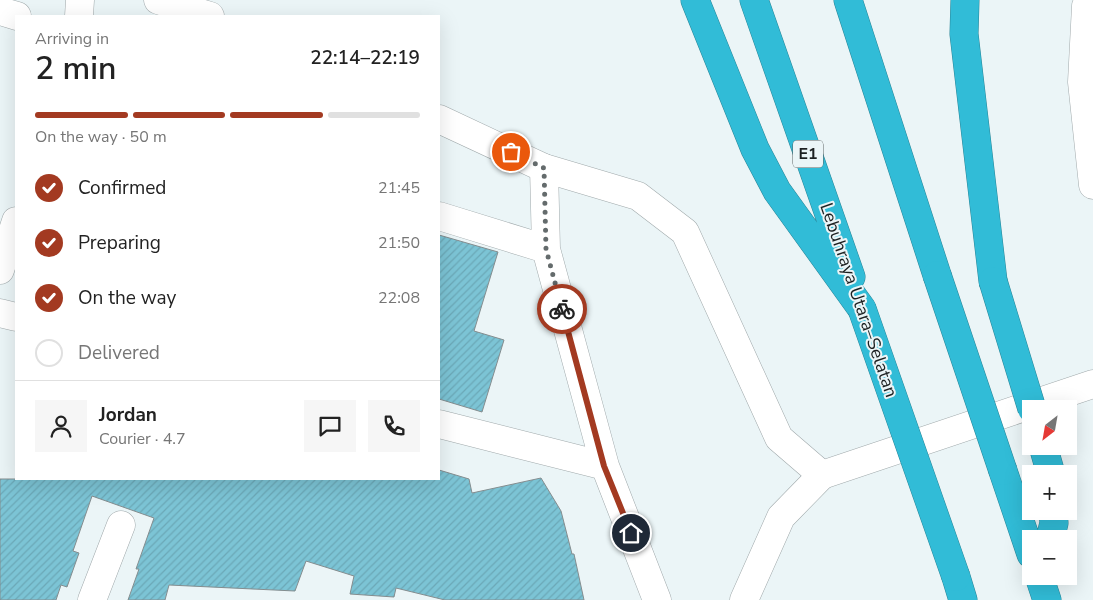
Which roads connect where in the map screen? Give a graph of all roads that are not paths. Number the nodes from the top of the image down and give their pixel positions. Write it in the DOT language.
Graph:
graph roads {
  1 [pos="80,0"];
  2 [pos="158,0"];
  3 [pos="695,0"];
  4 [pos="754,0"];
  5 [pos="848,0"];
  6 [pos="965,0"];
  7 [pos="1088,0"];
  8 [pos="0,11"];
  9 [pos="15,15"];
  10 [pos="79,15"];
  11 [pos="207,15"];
  12 [pos="440,120"];
  13 [pos="544,168"];
  14 [pos="1093,185"];
  15 [pos="440,216"];
  16 [pos="15,224"];
  17 [pos="546,249"];
  18 [pos="0,270"];
  19 [pos="862,309"];
  20 [pos="0,313"];
  21 [pos="15,317"];
  22 [pos="1093,384"];
  23 [pos="1029,400"];
  24 [pos="440,424"];
  25 [pos="604,466"];
  26 [pos="822,475"];
  27 [pos="121,525"];
  28 [pos="1023,530"];
  29 [pos="959,588"];
  30 [pos="92,600"];
  31 [pos="657,600"];
  32 [pos="744,600"];
  1 -- 10 [label="street"];
  2 -- 11 [label="street"];
  3 -- 19 [label="highway"];
  4 -- 19 [label="highway, Lebuhraya Utara–Selatan / E1"];
  5 -- 28 [label="highway, bridge"];
  6 -- 23 [label="highway, bridge"];
  7 -- 14 [label="street"];
  8 -- 9 [label="street"];
  12 -- 13 [label="street"];
  13 -- 17 [label="street"];
  13 -- 26 [label="street"];
  15 -- 17 [label="street"];
  16 -- 18 [label="street"];
  17 -- 25 [label="street"];
  19 -- 29 [label="highway, Lebuhraya Utara–Selatan / E1, bridge"];
  20 -- 21 [label="street"];
  22 -- 26 [label="street"];
  24 -- 25 [label="street"];
  25 -- 31 [label="street"];
  26 -- 32 [label="street"];
  27 -- 30 [label="street"];
}
